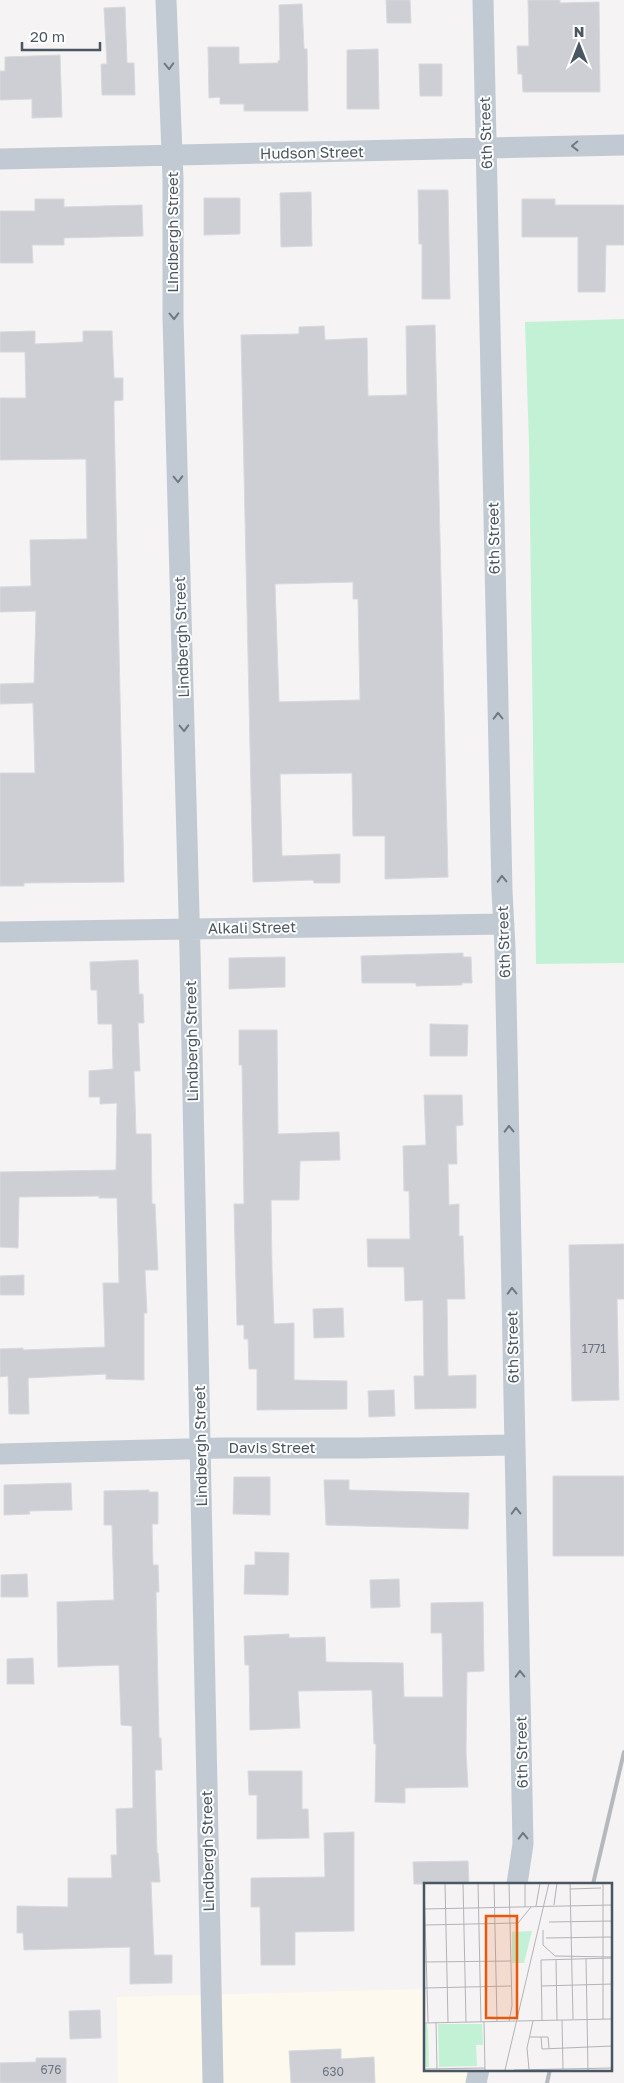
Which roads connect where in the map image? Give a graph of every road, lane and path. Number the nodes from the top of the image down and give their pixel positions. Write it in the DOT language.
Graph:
graph roads {
  1 [pos="166,0"];
  2 [pos="483,0"];
  3 [pos="624,145"];
  4 [pos="487,148"];
  5 [pos="172,155"];
  6 [pos="0,159"];
  7 [pos="504,924"];
  8 [pos="190,929"];
  9 [pos="0,932"];
  10 [pos="515,1445"];
  11 [pos="201,1449"];
  12 [pos="0,1454"];
  13 [pos="517,1883"];
  14 [pos="479,2070"];
  15 [pos="214,2083"];
  16 [pos="476,2083"];
  1 -- 5 [label="street, Lindbergh Street, one-way"];
  2 -- 4 [label="street, 6th Street"];
  3 -- 4 [label="street, Hudson Street, one-way"];
  4 -- 5 [label="street, Hudson Street"];
  7 -- 4 [label="street, 6th Street, one-way"];
  5 -- 6 [label="street, Hudson Street"];
  5 -- 8 [label="street, Lindbergh Street, one-way"];
  7 -- 8 [label="street, Alkali Street"];
  10 -- 7 [label="street, 6th Street, one-way"];
  8 -- 9 [label="street, Alkali Street"];
  8 -- 11 [label="street, Lindbergh Street"];
  10 -- 11 [label="street, Davis Street"];
  13 -- 10 [label="street, 6th Street, one-way"];
  11 -- 12 [label="street, Davis Street"];
  11 -- 15 [label="street, Lindbergh Street"];
  14 -- 16 [label="street"];
}
